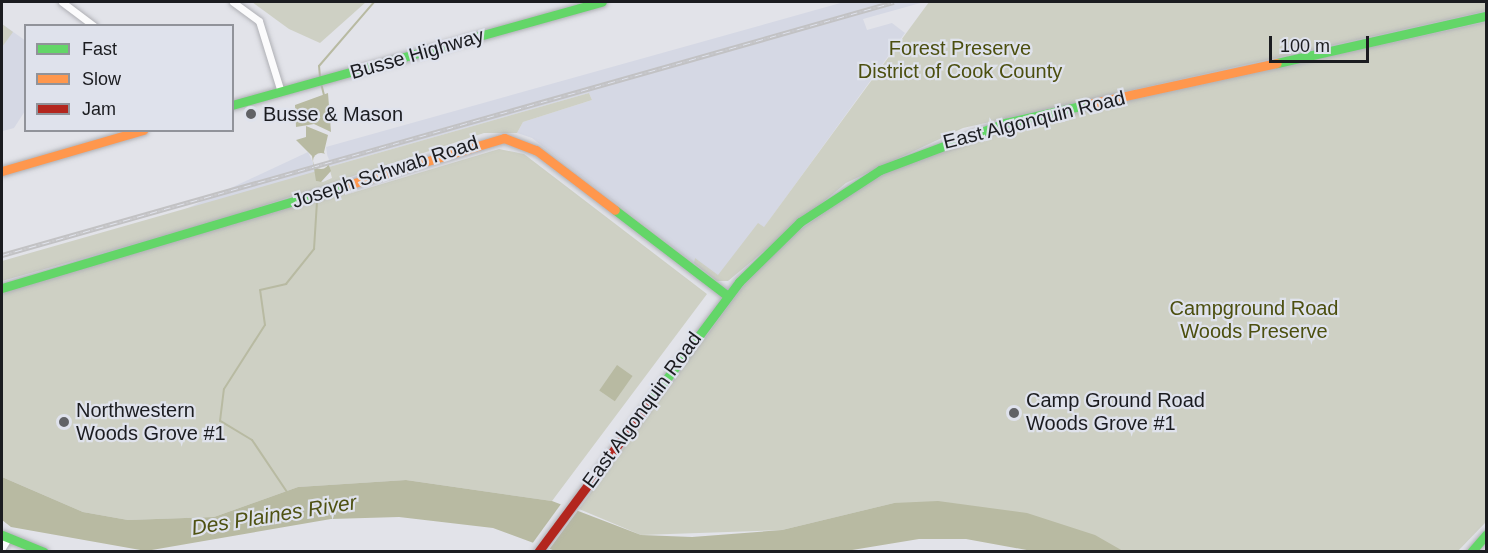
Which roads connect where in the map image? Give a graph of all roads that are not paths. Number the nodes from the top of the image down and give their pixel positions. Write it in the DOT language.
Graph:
graph roads {
  1 [pos="62,2"];
  2 [pos="233,2"];
  3 [pos="602,2"];
  4 [pos="1486,16"];
  5 [pos="91,24"];
  6 [pos="280,92"];
  7 [pos="234,104"];
  8 [pos="136,132"];
  9 [pos="2,171"];
  10 [pos="2,288"];
  11 [pos="728,296"];
  12 [pos="1486,535"];
  13 [pos="5,537"];
  14 [pos="2,548"];
  15 [pos="538,550"];
  16 [pos="45,552"];
  17 [pos="1471,552"];
  1 -- 5 [label="street"];
  2 -- 6 [label="street"];
  3 -- 6 [label="main road, Busse Highway"];
  4 -- 11 [label="main road, East Algonquin Road"];
  6 -- 7 [label="main road, Busse Highway"];
  8 -- 9 [label="main road"];
  10 -- 11 [label="main road, Joseph Schwab Road"];
  11 -- 15 [label="main road, East Algonquin Road"];
  12 -- 17 [label="main road"];
  13 -- 14 [label="street"];
  13 -- 16 [label="main road"];
}
